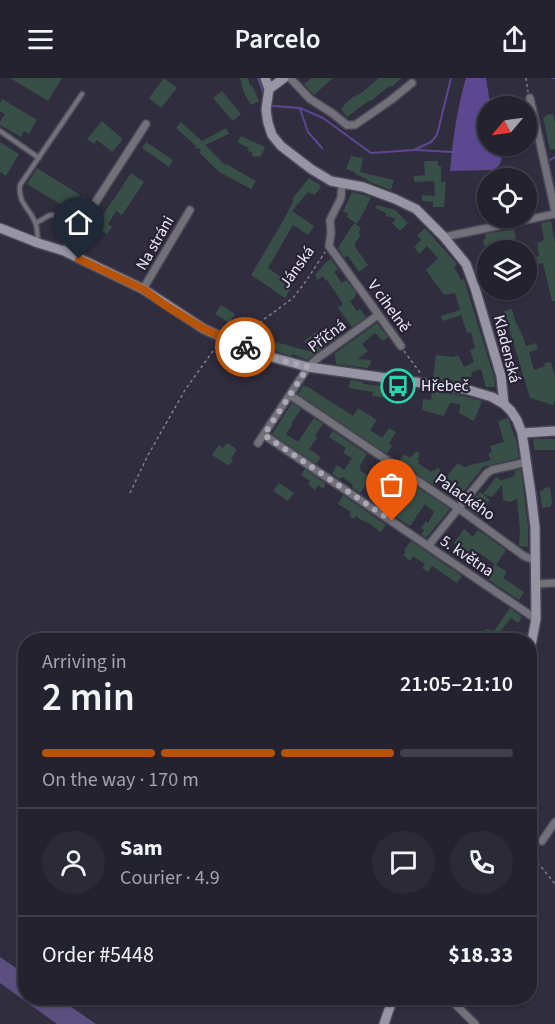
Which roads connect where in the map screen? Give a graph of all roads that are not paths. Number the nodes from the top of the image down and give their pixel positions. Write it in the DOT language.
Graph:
graph roads {
  1 [pos="265,78"];
  2 [pos="284,78"];
  3 [pos="290,78"];
  4 [pos="412,83"];
  5 [pos="269,89"];
  6 [pos="82,94"];
  7 [pos="146,124"];
  8 [pos="537,130"];
  9 [pos="0,131"];
  10 [pos="39,158"];
  11 [pos="342,183"];
  12 [pos="83,200"];
  13 [pos="190,210"];
  14 [pos="555,213"];
  15 [pos="36,223"];
  16 [pos="0,228"];
  17 [pos="444,237"];
  18 [pos="38,243"];
  19 [pos="329,246"];
  20 [pos="64,251"];
  21 [pos="143,289"];
  22 [pos="378,315"];
  23 [pos="401,345"];
  24 [pos="308,367"];
  25 [pos="290,395"];
  26 [pos="504,404"];
  27 [pos="555,431"];
  28 [pos="522,433"];
  29 [pos="264,435"];
  30 [pos="258,443"];
  31 [pos="527,462"];
  32 [pos="458,508"];
  33 [pos="428,546"];
  34 [pos="534,560"];
  35 [pos="555,583"];
  36 [pos="535,584"];
  37 [pos="536,619"];
  38 [pos="533,633"];
  39 [pos="555,822"];
  40 [pos="542,841"];
  41 [pos="391,1005"];
  42 [pos="456,1005"];
  43 [pos="384,1024"];
  44 [pos="475,1024"];
  1 -- 5 [label="street"];
  2 -- 5 [label="street"];
  3 -- 4 [label="street"];
  5 -- 11 [label="street, Kladenská"];
  6 -- 10 [label="lane"];
  7 -- 20 [label="street"];
  8 -- 14 [label="street"];
  9 -- 10 [label="lane"];
  10 -- 15 [label="lane"];
  11 -- 17 [label="street, Kladenská"];
  11 -- 19 [label="street, Jánská"];
  12 -- 15 [label="lane"];
  13 -- 21 [label="street, Na stráni"];
  14 -- 17 [label="street"];
  15 -- 18 [label="lane"];
  16 -- 18 [label="street"];
  17 -- 26 [label="street, Kladenská"];
  18 -- 20 [label="street"];
  19 -- 22 [label="street, V cihelně"];
  20 -- 21 [label="street"];
  21 -- 24 [label="street"];
  22 -- 23 [label="street, V cihelně"];
  22 -- 24 [label="street, Příčná"];
  24 -- 25 [label="street, Příčná"];
  24 -- 26 [label="street"];
  25 -- 29 [label="street, Příčná"];
  25 -- 32 [label="street, Palackého"];
  26 -- 28 [label="street, Kladenská"];
  27 -- 28 [label="street"];
  28 -- 31 [label="street, Kladenská"];
  29 -- 30 [label="street, Příčná"];
  29 -- 33 [label="street, 5. května"];
  31 -- 32 [label="street"];
  31 -- 34 [label="street, Kladenská"];
  32 -- 33 [label="street"];
  32 -- 34 [label="street, Palackého"];
  33 -- 37 [label="street, 5. května"];
  34 -- 36 [label="street, Kladenská"];
  35 -- 36 [label="street"];
  36 -- 37 [label="street, Kladenská"];
  37 -- 38 [label="street, Kladenská"];
  39 -- 40 [label="street"];
  41 -- 43 [label="street"];
  42 -- 44 [label="street"];
}
